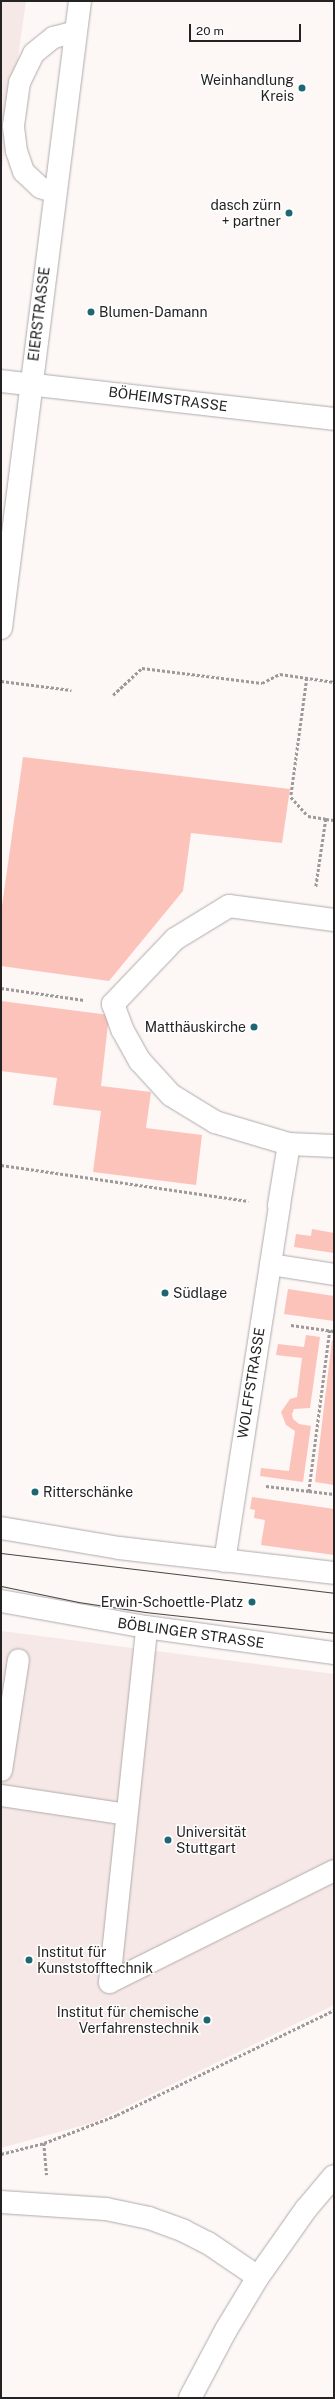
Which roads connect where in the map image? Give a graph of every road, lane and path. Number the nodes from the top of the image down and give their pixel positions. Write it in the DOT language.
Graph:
graph roads {
  1 [pos="80,1"];
  2 [pos="76,31"];
  3 [pos="55,192"];
  4 [pos="1,381"];
  5 [pos="31,383"];
  6 [pos="334,419"];
  7 [pos="1,628"];
  8 [pos="307,678"];
  9 [pos="1,681"];
  10 [pos="334,682"];
  11 [pos="71,690"];
  12 [pos="113,695"];
  13 [pos="326,819"];
  14 [pos="334,820"];
  15 [pos="312,917"];
  16 [pos="334,920"];
  17 [pos="1,988"];
  18 [pos="113,1004"];
  19 [pos="289,1144"];
  20 [pos="334,1146"];
  21 [pos="1,1165"];
  22 [pos="279,1206"];
  23 [pos="270,1264"];
  24 [pos="334,1274"];
  25 [pos="261,1321"];
  26 [pos="330,1330"];
  27 [pos="334,1331"];
  28 [pos="236,1481"];
  29 [pos="309,1491"];
  30 [pos="334,1494"];
  31 [pos="1,1528"];
  32 [pos="224,1561"];
  33 [pos="334,1573"];
  34 [pos="1,1601"];
  35 [pos="146,1627"];
  36 [pos="334,1653"];
  37 [pos="18,1659"];
  38 [pos="1,1770"];
  39 [pos="1,1795"];
  40 [pos="126,1814"];
  41 [pos="334,1870"];
  42 [pos="334,2010"];
  43 [pos="1,2154"];
  44 [pos="334,2176"];
  45 [pos="1,2202"];
  46 [pos="258,2278"];
  47 [pos="190,2398"];
  1 -- 2 [label="street, EIERSTRASSE"];
  2 -- 3 [label="street, EIERSTRASSE"];
  2 -- 3 [label="lane"];
  3 -- 5 [label="street, EIERSTRASSE"];
  4 -- 5 [label="street, BÖHEIMSTRASSE"];
  5 -- 6 [label="street, BÖHEIMSTRASSE"];
  5 -- 7 [label="street, EIERSTRASSE"];
  8 -- 10 [label="path"];
  8 -- 12 [label="path"];
  8 -- 13 [label="path"];
  9 -- 11 [label="path"];
  13 -- 14 [label="path"];
  13 -- 15 [label="path"];
  15 -- 16 [label="street"];
  15 -- 18 [label="street"];
  17 -- 18 [label="path"];
  18 -- 19 [label="street"];
  19 -- 20 [label="street"];
  19 -- 22 [label="street"];
  21 -- 22 [label="path"];
  22 -- 23 [label="lane, WOLFFSTRASSE"];
  23 -- 24 [label="lane"];
  23 -- 25 [label="lane, WOLFFSTRASSE"];
  25 -- 26 [label="path"];
  25 -- 28 [label="lane, WOLFFSTRASSE"];
  26 -- 27 [label="path"];
  26 -- 29 [label="path"];
  28 -- 29 [label="path"];
  28 -- 32 [label="lane, WOLFFSTRASSE"];
  29 -- 30 [label="path"];
  31 -- 32 [label="street"];
  32 -- 33 [label="street"];
  34 -- 35 [label="street, BÖBLINGER STRASSE"];
  35 -- 36 [label="street, BÖBLINGER STRASSE"];
  35 -- 40 [label="lane"];
  37 -- 38 [label="lane"];
  39 -- 40 [label="lane"];
  40 -- 41 [label="lane"];
  42 -- 43 [label="path"];
  44 -- 46 [label="street"];
  45 -- 46 [label="street"];
  46 -- 47 [label="street"];
}
